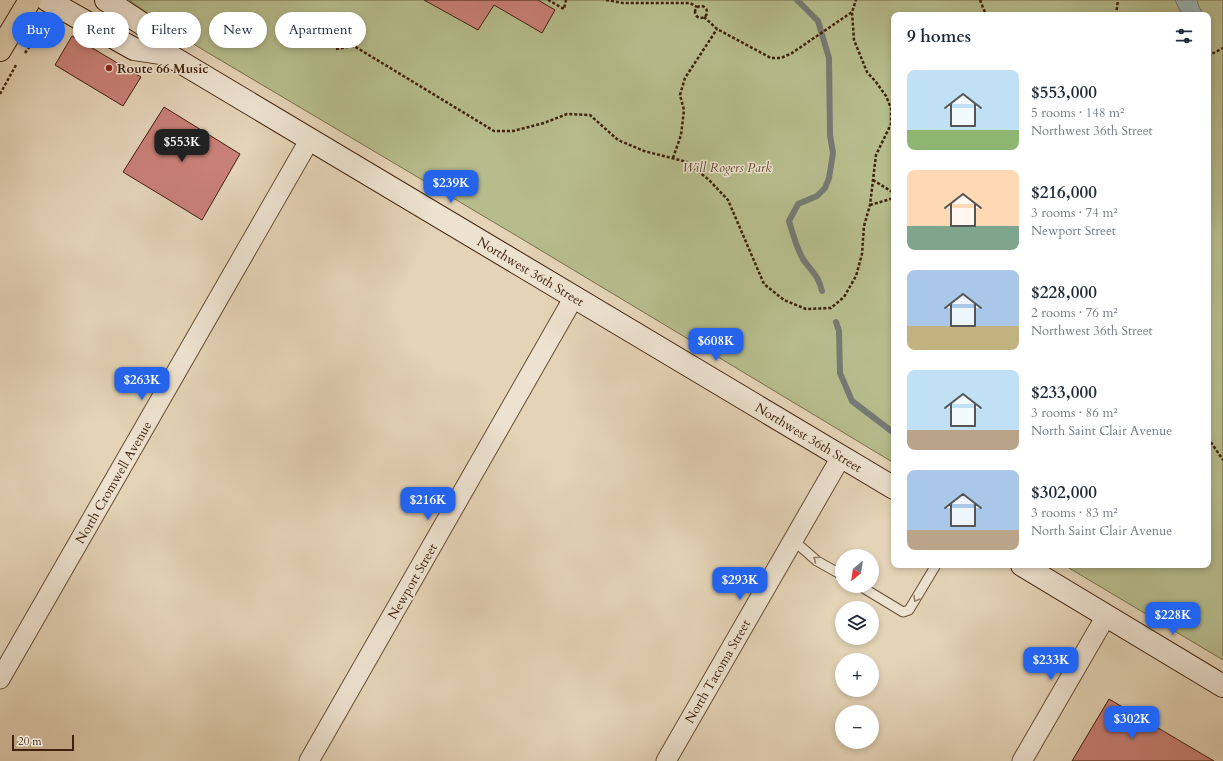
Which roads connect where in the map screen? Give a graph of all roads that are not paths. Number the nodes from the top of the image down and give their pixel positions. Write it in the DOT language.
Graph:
graph roads {
  1 [pos="30,0"];
  2 [pos="47,0"];
  3 [pos="106,0"];
  4 [pos="0,50"];
  5 [pos="167,54"];
  6 [pos="310,139"];
  7 [pos="574,297"];
  8 [pos="841,457"];
  9 [pos="891,486"];
  10 [pos="793,540"];
  11 [pos="934,568"];
  12 [pos="1027,568"];
  13 [pos="835,571"];
  14 [pos="872,593"];
  15 [pos="1106,616"];
  16 [pos="0,679"];
  17 [pos="1223,686"];
  18 [pos="309,761"];
  19 [pos="666,761"];
  20 [pos="1022,761"];
  1 -- 4 [label="highway"];
  2 -- 5 [label="main road, Northwest 36th Street"];
  3 -- 5 [label="main road, Northwest 36th Street"];
  5 -- 6 [label="main road, Northwest 36th Street"];
  6 -- 7 [label="main road, Northwest 36th Street"];
  6 -- 16 [label="street, North Cromwell Avenue"];
  7 -- 8 [label="main road, Northwest 36th Street"];
  7 -- 18 [label="street, Newport Street"];
  8 -- 9 [label="main road, Northwest 36th Street"];
  8 -- 10 [label="street, North Tacoma Street"];
  13 -- 10 [label="lane, one-way"];
  10 -- 19 [label="street, North Tacoma Street"];
  11 -- 14 [label="lane, one-way"];
  12 -- 15 [label="main road"];
  15 -- 17 [label="main road"];
  15 -- 20 [label="street"];
}
